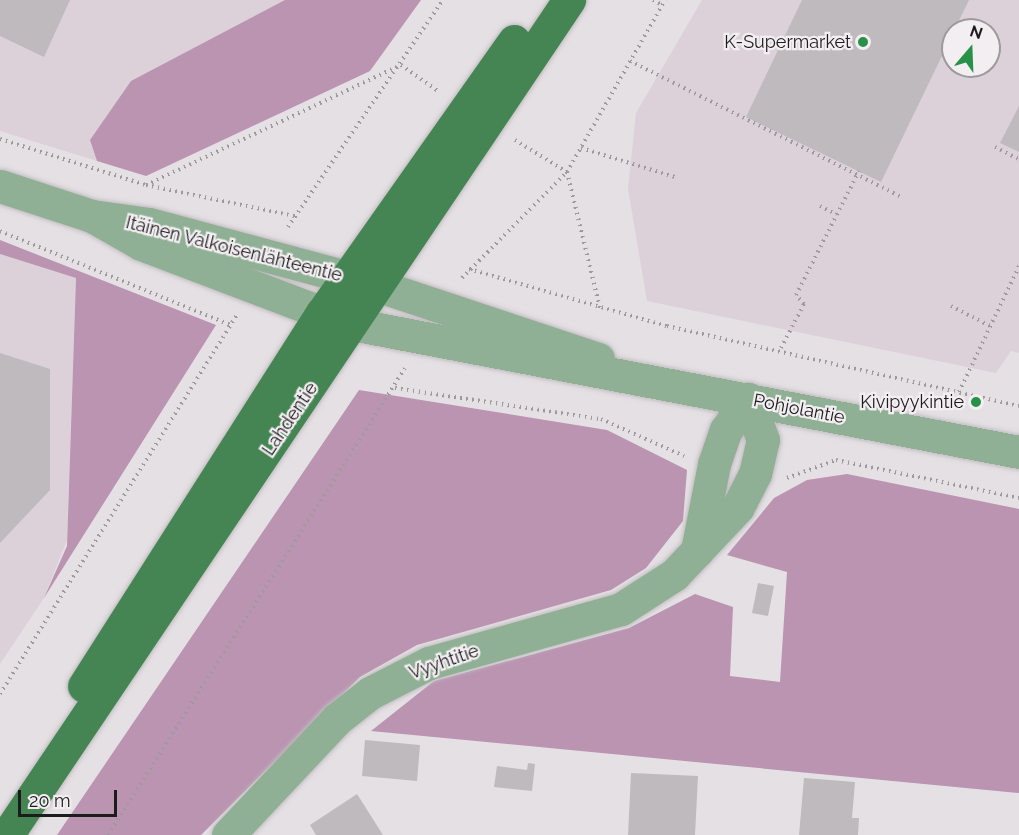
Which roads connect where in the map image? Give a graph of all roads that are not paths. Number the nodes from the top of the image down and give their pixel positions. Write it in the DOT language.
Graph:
graph roads {
  1 [pos="543,0"];
  2 [pos="569,0"];
  3 [pos="0,186"];
  4 [pos="92,216"];
  5 [pos="362,281"];
  6 [pos="337,319"];
  7 [pos="650,379"];
  8 [pos="748,399"];
  9 [pos="1019,452"];
  10 [pos="0,827"];
  11 [pos="7,835"];
  12 [pos="228,835"];
  1 -- 5 [label="main road, Lahdentie"];
  2 -- 5 [label="main road, Lahdentie"];
  3 -- 4 [label="street, Itäinen Valkoisenlähteentie"];
  4 -- 5 [label="street, Itäinen Valkoisenlähteentie"];
  4 -- 6 [label="street, Itäinen Valkoisenlähteentie"];
  5 -- 6 [label="main road, Lahdentie"];
  5 -- 7 [label="street, Pohjolantie"];
  6 -- 7 [label="street, Pohjolantie"];
  6 -- 10 [label="main road, Lahdentie"];
  6 -- 11 [label="main road, Lahdentie"];
  7 -- 8 [label="street, Pohjolantie"];
  8 -- 9 [label="street, Pohjolantie"];
  8 -- 12 [label="street, Vyyhtitie"];
}
